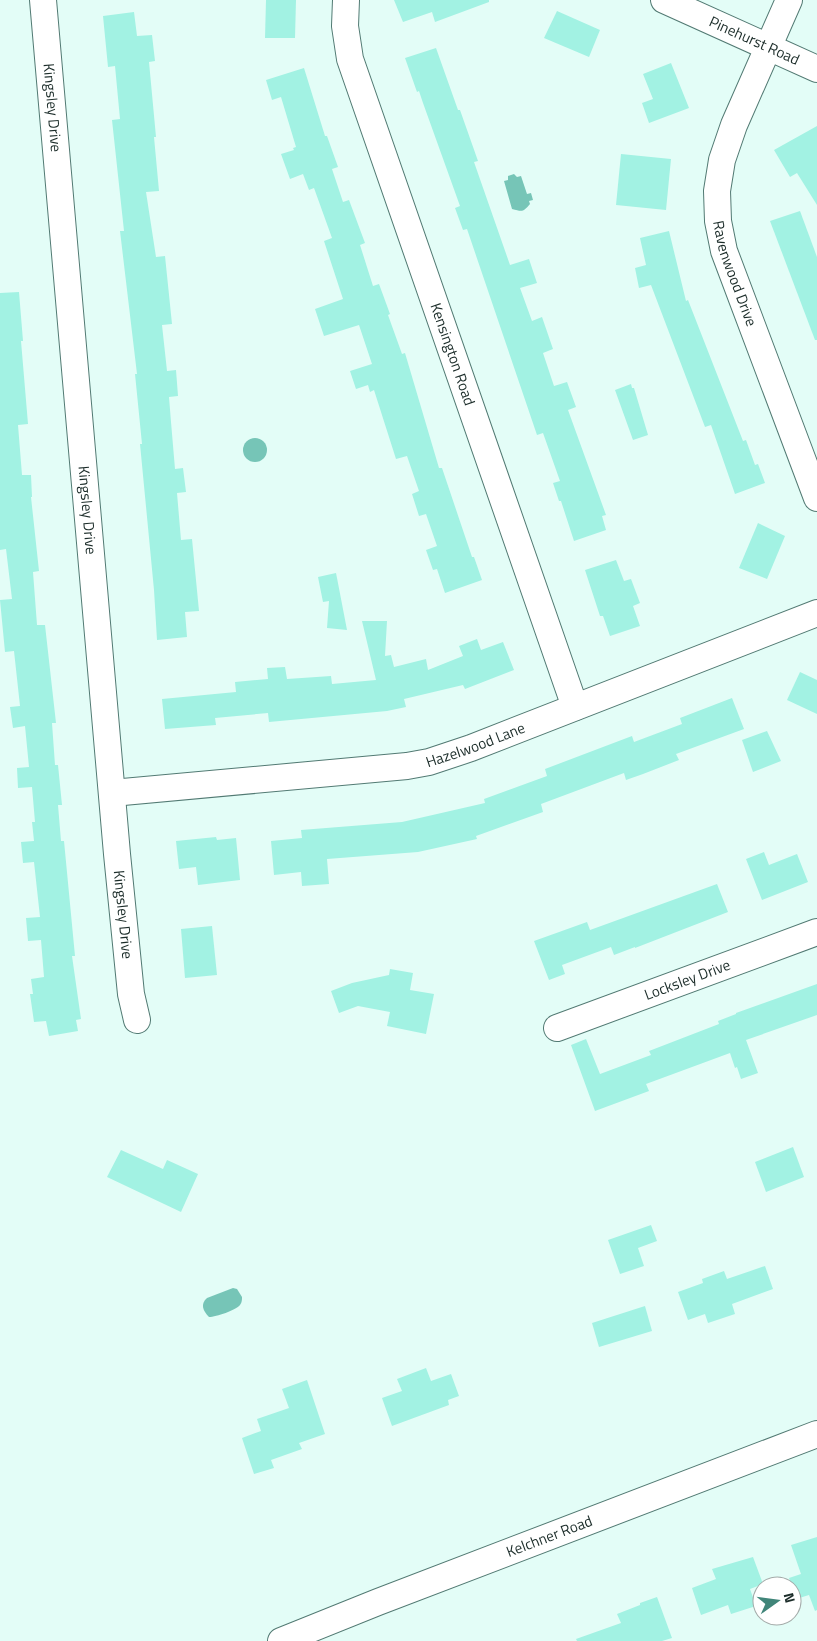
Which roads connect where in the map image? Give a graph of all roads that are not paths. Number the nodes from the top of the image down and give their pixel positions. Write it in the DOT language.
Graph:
graph roads {
  1 [pos="43,0"];
  2 [pos="346,0"];
  3 [pos="664,0"];
  4 [pos="789,0"];
  5 [pos="769,47"];
  6 [pos="817,69"];
  7 [pos="817,498"];
  8 [pos="817,613"];
  9 [pos="575,707"];
  10 [pos="112,793"];
  11 [pos="817,932"];
  12 [pos="137,1020"];
  13 [pos="558,1028"];
  14 [pos="817,1434"];
  15 [pos="281,1641"];
  1 -- 10 [label="street, Kingsley Drive"];
  2 -- 9 [label="street, Kensington Road"];
  3 -- 5 [label="street, Pinehurst Road"];
  4 -- 5 [label="street, Ravenwood Drive"];
  5 -- 6 [label="street, Pinehurst Road"];
  5 -- 7 [label="street, Ravenwood Drive"];
  8 -- 9 [label="street, Hazelwood Lane"];
  9 -- 10 [label="street, Hazelwood Lane"];
  10 -- 12 [label="street, Kingsley Drive"];
  11 -- 13 [label="street, Locksley Drive"];
  14 -- 15 [label="street, Kelchner Road"];
}
